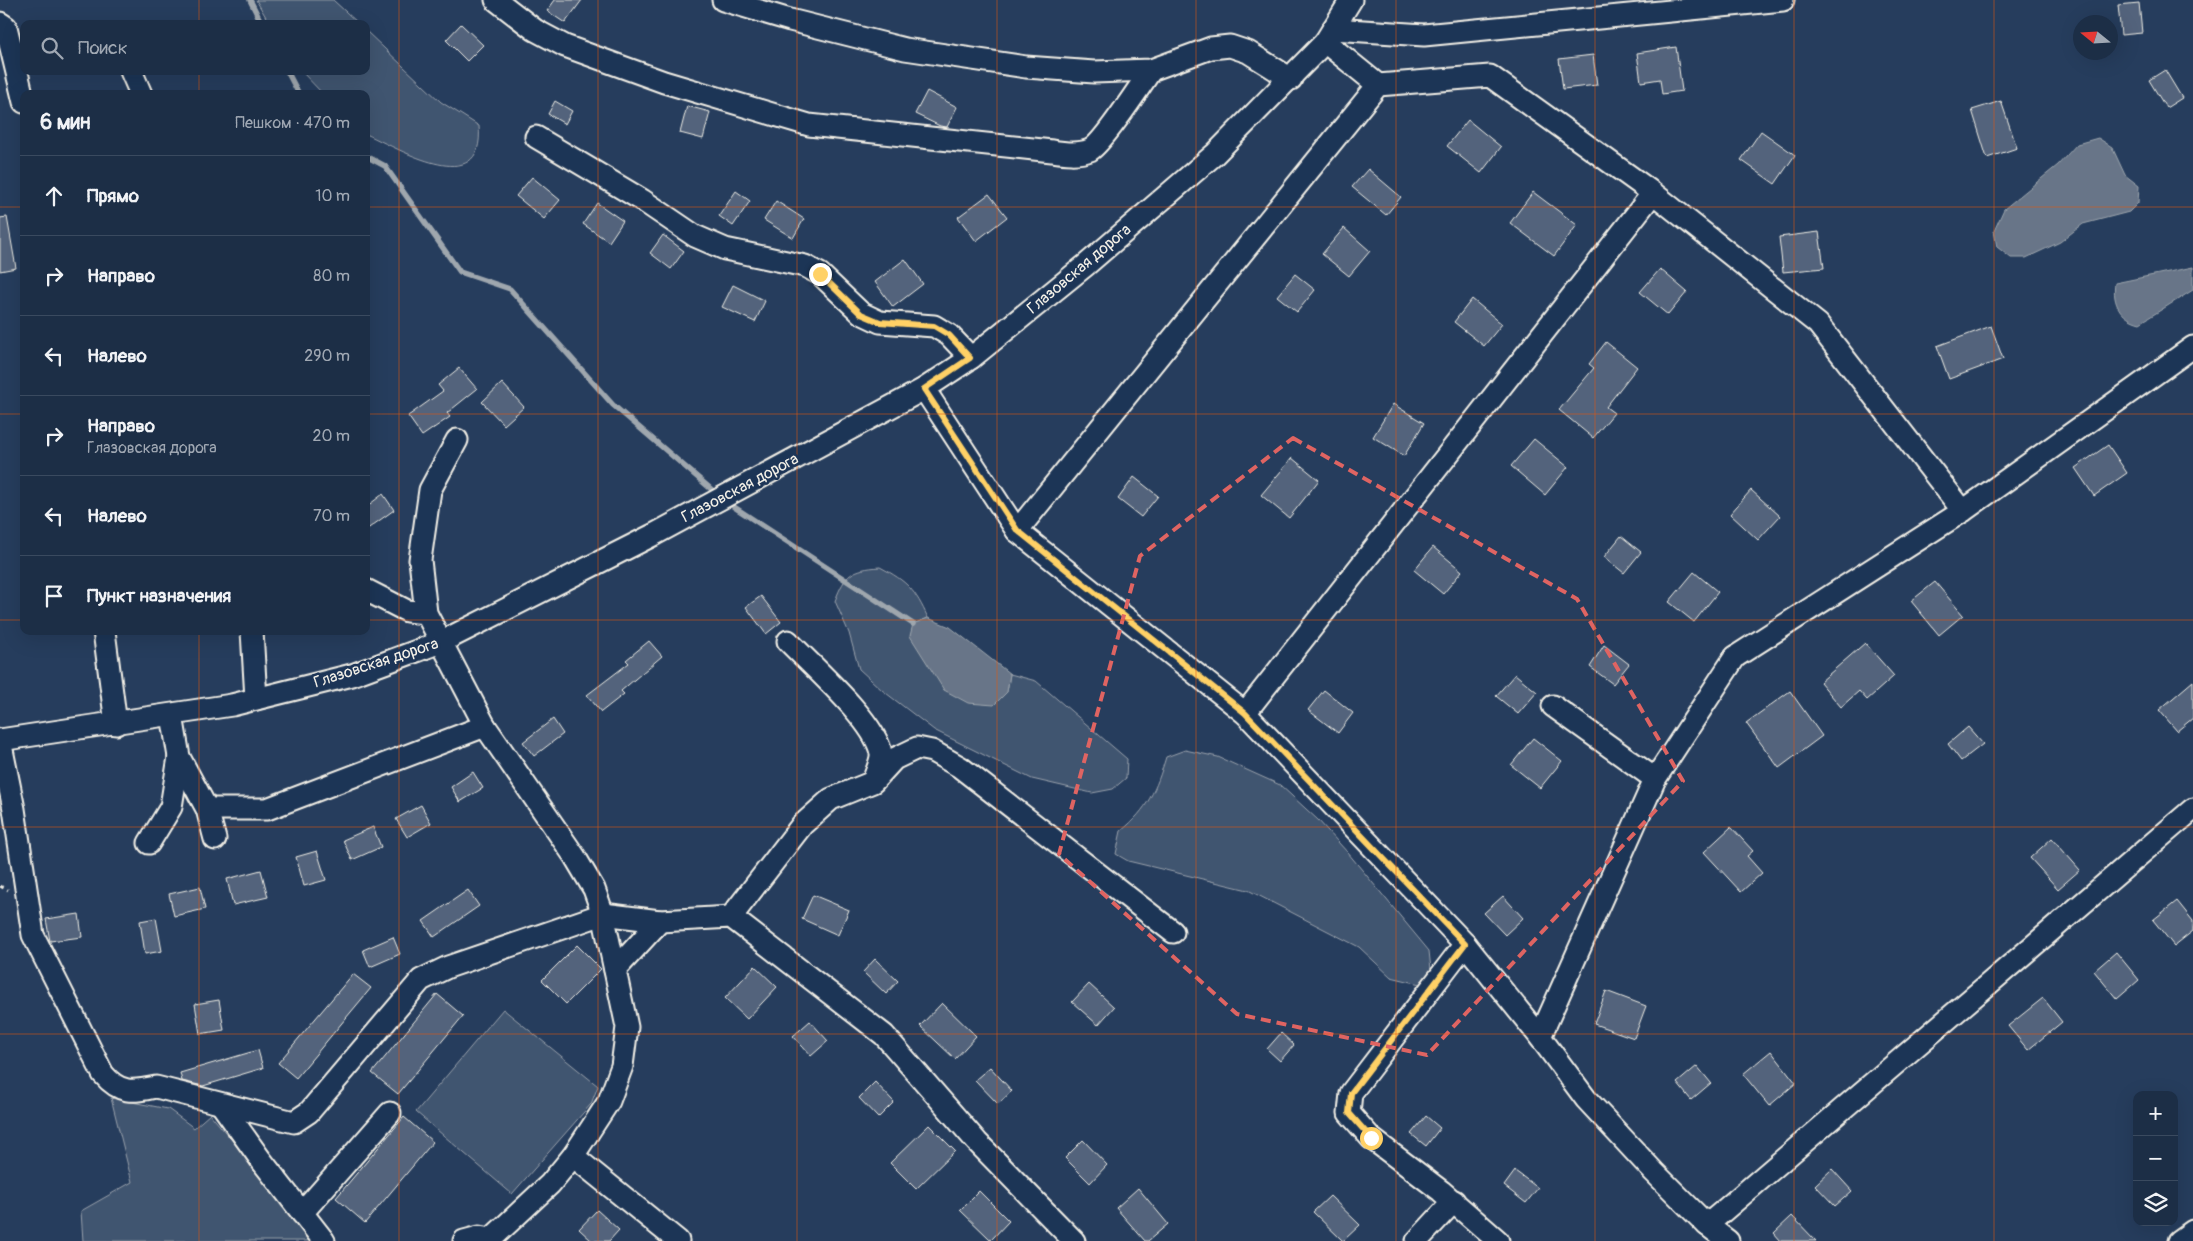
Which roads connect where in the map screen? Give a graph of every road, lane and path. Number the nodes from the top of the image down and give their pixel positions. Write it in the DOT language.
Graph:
graph roads {
  1 [pos="496,0"];
  2 [pos="723,0"];
  3 [pos="1351,0"];
  4 [pos="1783,0"];
  5 [pos="11,35"];
  6 [pos="1329,36"];
  7 [pos="1151,70"];
  8 [pos="133,75"];
  9 [pos="1291,79"];
  10 [pos="1378,85"];
  11 [pos="22,90"];
  12 [pos="139,90"];
  13 [pos="536,137"];
  14 [pos="1653,192"];
  15 [pos="2193,347"];
  16 [pos="970,358"];
  17 [pos="924,389"];
  18 [pos="457,440"];
  19 [pos="1963,511"];
  20 [pos="1017,530"];
  21 [pos="370,592"];
  22 [pos="426,613"];
  23 [pos="105,635"];
  24 [pos="252,635"];
  25 [pos="788,641"];
  26 [pos="441,642"];
  27 [pos="256,699"];
  28 [pos="1553,706"];
  29 [pos="1245,713"];
  30 [pos="172,715"];
  31 [pos="116,724"];
  32 [pos="485,726"];
  33 [pos="0,740"];
  34 [pos="179,757"];
  35 [pos="1655,779"];
  36 [pos="873,782"];
  37 [pos="207,809"];
  38 [pos="2193,809"];
  39 [pos="7,815"];
  40 [pos="215,839"];
  41 [pos="149,843"];
  42 [pos="603,914"];
  43 [pos="731,917"];
  44 [pos="660,921"];
  45 [pos="1173,932"];
  46 [pos="1465,944"];
  47 [pos="615,970"];
  48 [pos="1540,1037"];
  49 [pos="221,1104"];
  50 [pos="390,1113"];
  51 [pos="573,1156"];
  52 [pos="1454,1202"];
  53 [pos="302,1213"];
  54 [pos="1708,1225"];
  55 [pos="2193,1230"];
  56 [pos="490,1240"];
  57 [pos="324,1241"];
  58 [pos="464,1241"];
  59 [pos="678,1241"];
  60 [pos="1074,1241"];
  61 [pos="1417,1241"];
  62 [pos="1498,1241"];
  63 [pos="1728,1241"];
  64 [pos="2179,1241"];
  1 -- 7 [label="street"];
  2 -- 7 [label="street"];
  3 -- 6 [label="street, Глазовская дорога"];
  4 -- 6 [label="street"];
  5 -- 11 [label="street"];
  6 -- 9 [label="street, Глазовская дорога"];
  6 -- 10 [label="street"];
  7 -- 9 [label="street"];
  8 -- 12 [label="street"];
  9 -- 16 [label="street, Глазовская дорога"];
  10 -- 14 [label="street"];
  10 -- 20 [label="street"];
  13 -- 16 [label="street"];
  14 -- 19 [label="street"];
  14 -- 29 [label="street"];
  15 -- 19 [label="street"];
  16 -- 17 [label="street, Глазовская дорога"];
  17 -- 20 [label="street"];
  17 -- 26 [label="street, Глазовская дорога"];
  18 -- 22 [label="street"];
  19 -- 35 [label="street"];
  20 -- 29 [label="street"];
  21 -- 22 [label="street"];
  22 -- 26 [label="street"];
  23 -- 31 [label="street"];
  24 -- 27 [label="street"];
  25 -- 36 [label="street"];
  26 -- 27 [label="street, Глазовская дорога"];
  26 -- 32 [label="street"];
  27 -- 30 [label="street, Глазовская дорога"];
  28 -- 35 [label="street"];
  29 -- 46 [label="street"];
  30 -- 31 [label="street, Глазовская дорога"];
  30 -- 34 [label="street"];
  31 -- 33 [label="street, Глазовская дорога"];
  32 -- 37 [label="street"];
  32 -- 42 [label="street"];
  33 -- 39 [label="street"];
  34 -- 37 [label="street"];
  34 -- 41 [label="street"];
  35 -- 48 [label="street"];
  36 -- 43 [label="street"];
  36 -- 45 [label="street"];
  37 -- 40 [label="street"];
  38 -- 54 [label="street"];
  39 -- 49 [label="street"];
  42 -- 44 [label="street"];
  42 -- 47 [label="street"];
  42 -- 49 [label="street"];
  43 -- 44 [label="street"];
  43 -- 60 [label="street"];
  44 -- 47 [label="street"];
  46 -- 48 [label="street"];
  46 -- 52 [label="street"];
  47 -- 51 [label="street"];
  48 -- 54 [label="street"];
  49 -- 53 [label="street"];
  50 -- 53 [label="street"];
  51 -- 56 [label="street"];
  51 -- 59 [label="street"];
  52 -- 61 [label="street"];
  52 -- 62 [label="street"];
  53 -- 57 [label="street"];
  54 -- 63 [label="street"];
  55 -- 64 [label="street"];
  56 -- 58 [label="street"];
}
